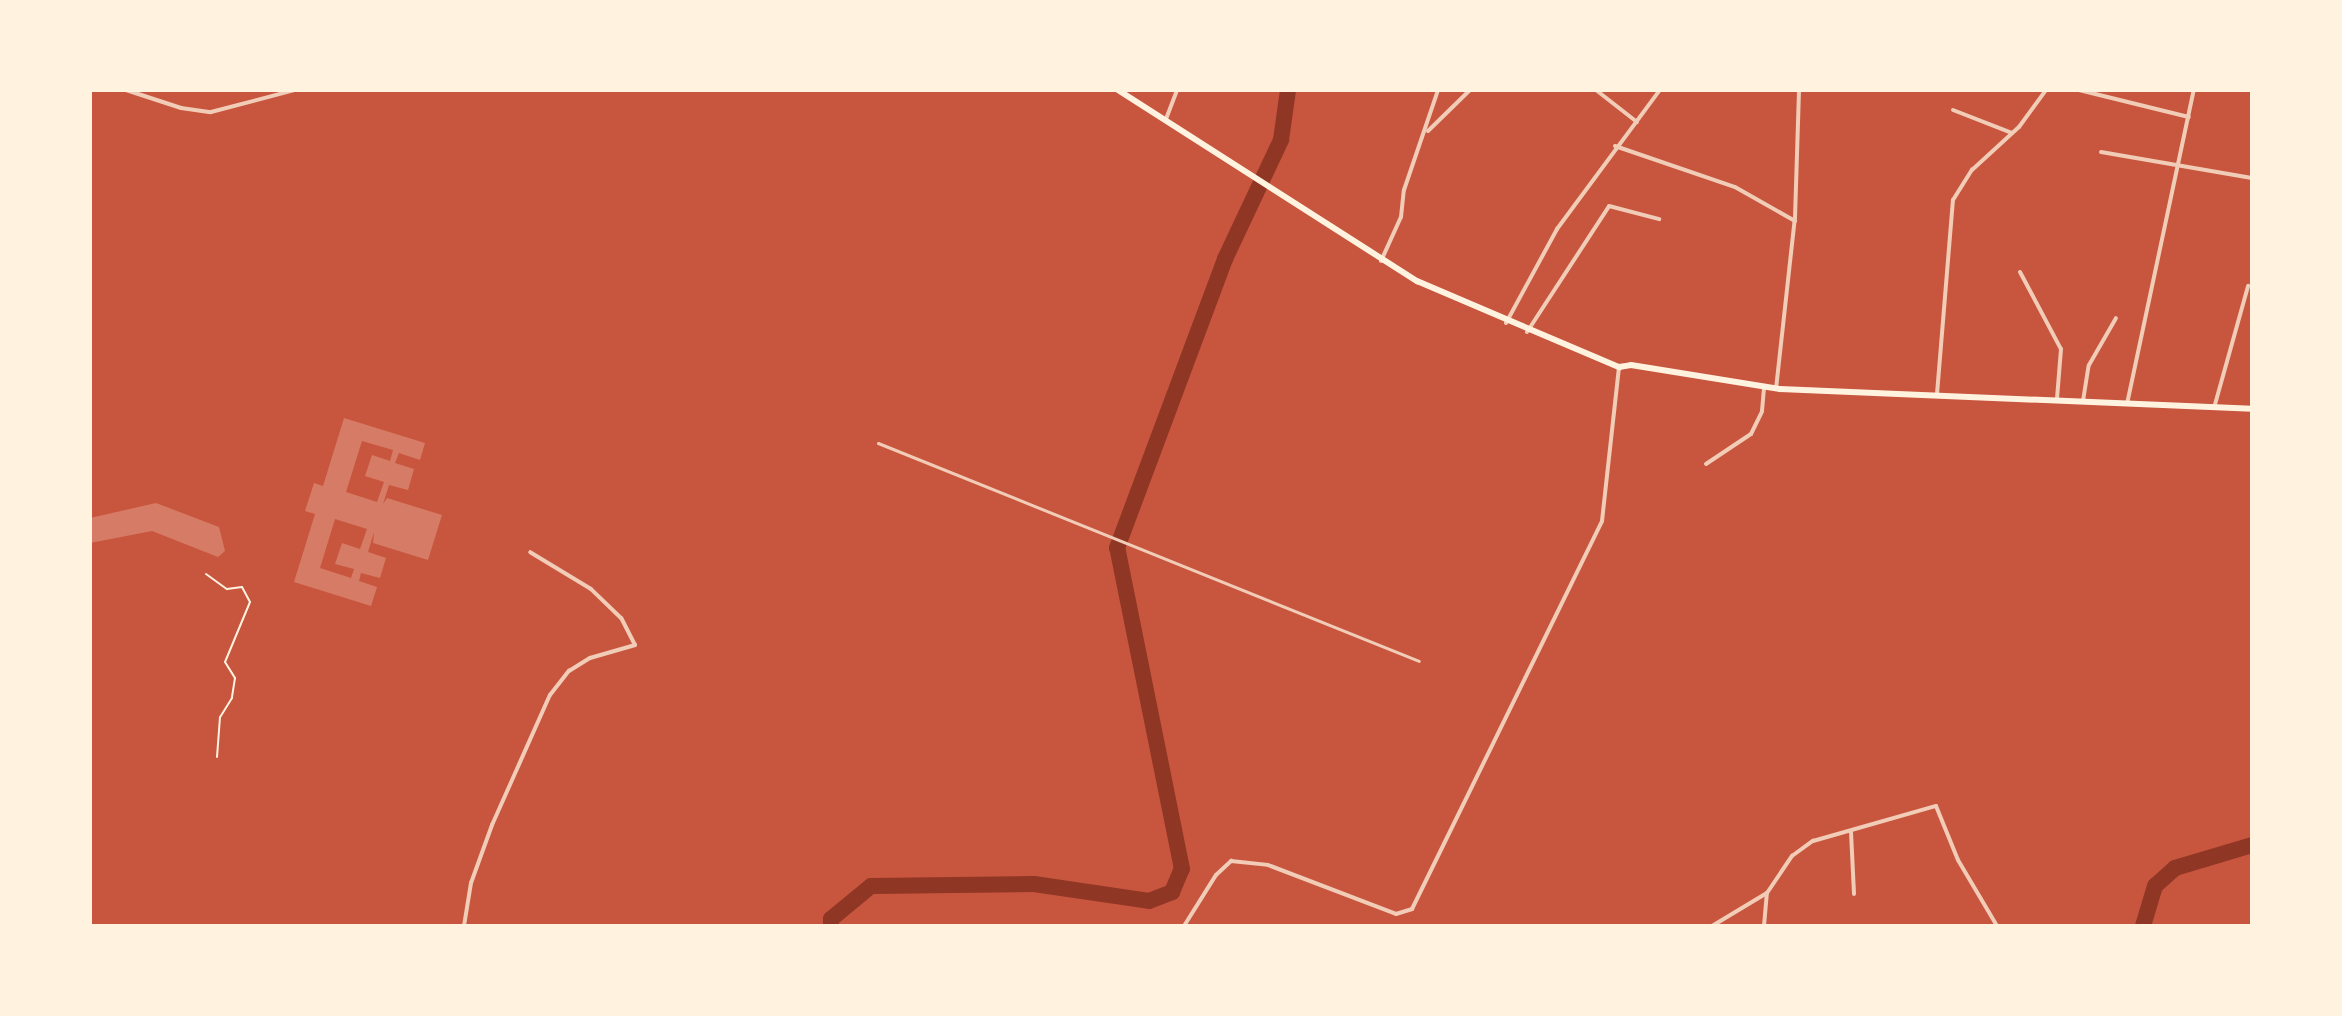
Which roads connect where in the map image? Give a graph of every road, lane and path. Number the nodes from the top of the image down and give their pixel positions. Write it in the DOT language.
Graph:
graph roads {
  1 [pos="126,90"];
  2 [pos="295,90"];
  3 [pos="1118,90"];
  4 [pos="1177,90"];
  5 [pos="1438,90"];
  6 [pos="1470,90"];
  7 [pos="1596,90"];
  8 [pos="1660,90"];
  9 [pos="1799,90"];
  10 [pos="2046,90"];
  11 [pos="2079,90"];
  12 [pos="2194,90"];
  13 [pos="1953,110"];
  14 [pos="2189,117"];
  15 [pos="1165,121"];
  16 [pos="1637,122"];
  17 [pos="1427,132"];
  18 [pos="2012,133"];
  19 [pos="1615,146"];
  20 [pos="2101,152"];
  21 [pos="2177,169"];
  22 [pos="2252,178"];
  23 [pos="1659,219"];
  24 [pos="1795,221"];
  25 [pos="1381,261"];
  26 [pos="2020,272"];
  27 [pos="2248,286"];
  28 [pos="2116,318"];
  29 [pos="1506,323"];
  30 [pos="1527,332"];
  31 [pos="1619,367"];
  32 [pos="1764,388"];
  33 [pos="1776,389"];
  34 [pos="1937,394"];
  35 [pos="2057,399"];
  36 [pos="2083,401"];
  37 [pos="2127,404"];
  38 [pos="2214,408"];
  39 [pos="2252,409"];
  40 [pos="878,443"];
  41 [pos="1706,464"];
  42 [pos="530,552"];
  43 [pos="206,574"];
  44 [pos="1419,661"];
  45 [pos="217,757"];
  46 [pos="1851,832"];
  47 [pos="1767,893"];
  48 [pos="1854,894"];
  49 [pos="464,926"];
  50 [pos="1184,926"];
  51 [pos="1712,926"];
  52 [pos="1764,926"];
  53 [pos="1997,926"];
  1 -- 2 [label="street"];
  3 -- 15 [label="main road"];
  4 -- 15 [label="street"];
  5 -- 17 [label="street"];
  6 -- 17 [label="street"];
  7 -- 16 [label="street"];
  8 -- 16 [label="street"];
  9 -- 24 [label="street"];
  10 -- 18 [label="street"];
  11 -- 14 [label="street"];
  12 -- 14 [label="street"];
  13 -- 18 [label="street"];
  14 -- 21 [label="street"];
  15 -- 25 [label="main road"];
  16 -- 19 [label="street"];
  17 -- 25 [label="street"];
  18 -- 34 [label="street"];
  19 -- 24 [label="street"];
  19 -- 29 [label="street"];
  20 -- 21 [label="street"];
  21 -- 22 [label="street"];
  21 -- 37 [label="street"];
  23 -- 30 [label="street"];
  24 -- 33 [label="street"];
  25 -- 29 [label="main road"];
  26 -- 35 [label="street"];
  27 -- 38 [label="street"];
  28 -- 36 [label="street"];
  29 -- 30 [label="main road"];
  30 -- 31 [label="main road"];
  31 -- 32 [label="main road"];
  31 -- 50 [label="street"];
  32 -- 33 [label="main road"];
  32 -- 41 [label="street"];
  33 -- 34 [label="main road"];
  34 -- 35 [label="main road"];
  35 -- 36 [label="main road"];
  36 -- 37 [label="main road"];
  37 -- 38 [label="main road"];
  38 -- 39 [label="main road"];
  40 -- 44 [label="street"];
  42 -- 49 [label="street"];
  43 -- 45 [label="path"];
  46 -- 47 [label="street"];
  46 -- 48 [label="street"];
  46 -- 53 [label="street"];
  47 -- 51 [label="street"];
  47 -- 52 [label="street"];
}
